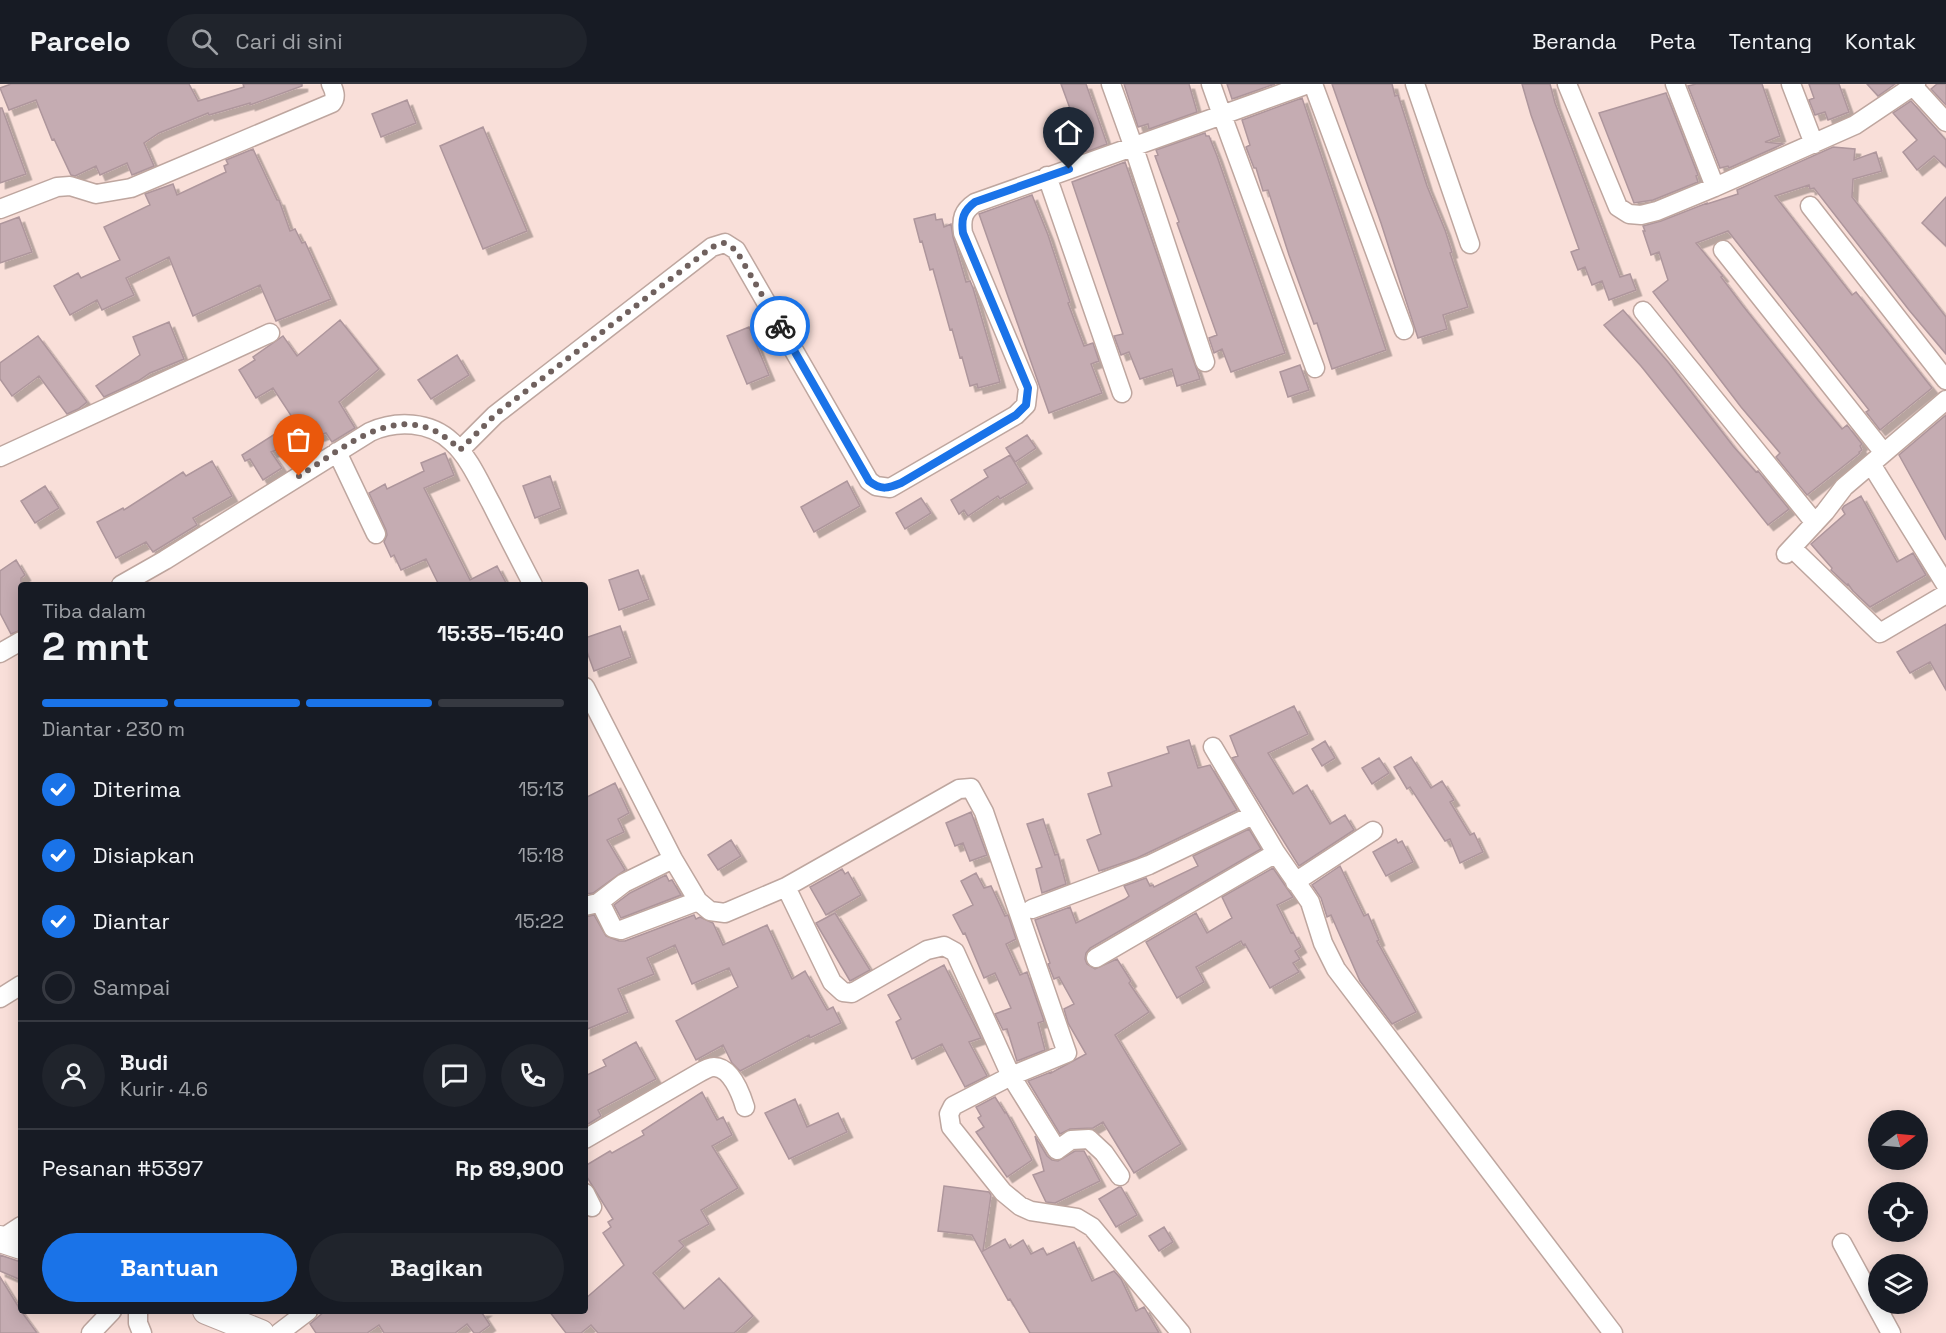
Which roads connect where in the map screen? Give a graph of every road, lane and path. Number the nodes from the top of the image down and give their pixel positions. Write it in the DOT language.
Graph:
graph roads {
  1 [pos="331,84"];
  2 [pos="1111,84"];
  3 [pos="1211,84"];
  4 [pos="1308,84"];
  5 [pos="1313,84"];
  6 [pos="1415,84"];
  7 [pos="1567,84"];
  8 [pos="1675,84"];
  9 [pos="1791,84"];
  10 [pos="1915,85"];
  11 [pos="1222,115"];
  12 [pos="1946,122"];
  13 [pos="1814,144"];
  14 [pos="1134,148"];
  15 [pos="1047,176"];
  16 [pos="1715,187"];
  17 [pos="1810,206"];
  18 [pos="0,209"];
  19 [pos="1470,243"];
  20 [pos="1723,250"];
  21 [pos="1643,311"];
  22 [pos="1404,330"];
  23 [pos="270,333"];
  24 [pos="1205,362"];
  25 [pos="1315,368"];
  26 [pos="1946,380"];
  27 [pos="1122,393"];
  28 [pos="1946,400"];
  29 [pos="460,450"];
  30 [pos="337,452"];
  31 [pos="0,457"];
  32 [pos="1877,458"];
  33 [pos="1815,523"];
  34 [pos="376,534"];
  35 [pos="126,582"];
  36 [pos="530,582"];
  37 [pos="1946,585"];
  38 [pos="1946,594"];
  39 [pos="18,643"];
  40 [pos="0,653"];
  41 [pos="588,694"];
  42 [pos="1213,747"];
  43 [pos="1253,815"];
  44 [pos="1374,831"];
  45 [pos="1276,853"];
  46 [pos="673,859"];
  47 [pos="1294,882"];
  48 [pos="786,887"];
  49 [pos="698,901"];
  50 [pos="592,905"];
  51 [pos="1032,909"];
  52 [pos="1096,958"];
  53 [pos="18,987"];
  54 [pos="0,998"];
  55 [pos="1011,1076"];
  56 [pos="745,1107"];
  57 [pos="588,1137"];
  58 [pos="1120,1176"];
  59 [pos="1842,1243"];
  60 [pos="109,1314"];
  61 [pos="137,1314"];
  62 [pos="214,1314"];
  63 [pos="304,1314"];
  64 [pos="91,1333"];
  65 [pos="142,1333"];
  66 [pos="261,1333"];
  67 [pos="279,1333"];
  68 [pos="1181,1333"];
  69 [pos="1613,1333"];
  70 [pos="1891,1333"];
  1 -- 18 [label="street"];
  2 -- 14 [label="street"];
  3 -- 11 [label="street"];
  4 -- 11 [label="street"];
  5 -- 22 [label="street"];
  6 -- 19 [label="street"];
  7 -- 16 [label="street"];
  8 -- 16 [label="street"];
  9 -- 13 [label="street"];
  10 -- 12 [label="street"];
  10 -- 13 [label="street"];
  11 -- 14 [label="street"];
  11 -- 25 [label="street"];
  13 -- 16 [label="street"];
  14 -- 15 [label="street"];
  14 -- 24 [label="street"];
  15 -- 27 [label="street"];
  15 -- 29 [label="street"];
  17 -- 26 [label="street"];
  20 -- 32 [label="street"];
  21 -- 33 [label="street"];
  23 -- 31 [label="street"];
  28 -- 32 [label="street"];
  29 -- 30 [label="street"];
  29 -- 36 [label="street"];
  30 -- 34 [label="street"];
  30 -- 35 [label="street"];
  32 -- 33 [label="street"];
  32 -- 37 [label="street"];
  33 -- 38 [label="street"];
  39 -- 40 [label="street"];
  41 -- 46 [label="street"];
  42 -- 43 [label="street"];
  43 -- 45 [label="street"];
  43 -- 51 [label="street"];
  44 -- 47 [label="street"];
  45 -- 47 [label="street"];
  45 -- 52 [label="street"];
  46 -- 49 [label="street"];
  46 -- 50 [label="street"];
  47 -- 69 [label="street"];
  48 -- 49 [label="street"];
  48 -- 55 [label="street"];
  48 -- 55 [label="street"];
  49 -- 50 [label="street"];
  53 -- 54 [label="street"];
  55 -- 58 [label="street"];
  55 -- 68 [label="street"];
  56 -- 57 [label="street"];
  59 -- 70 [label="street"];
  60 -- 64 [label="street"];
  61 -- 65 [label="street"];
  62 -- 66 [label="street"];
  63 -- 67 [label="street"];
}
